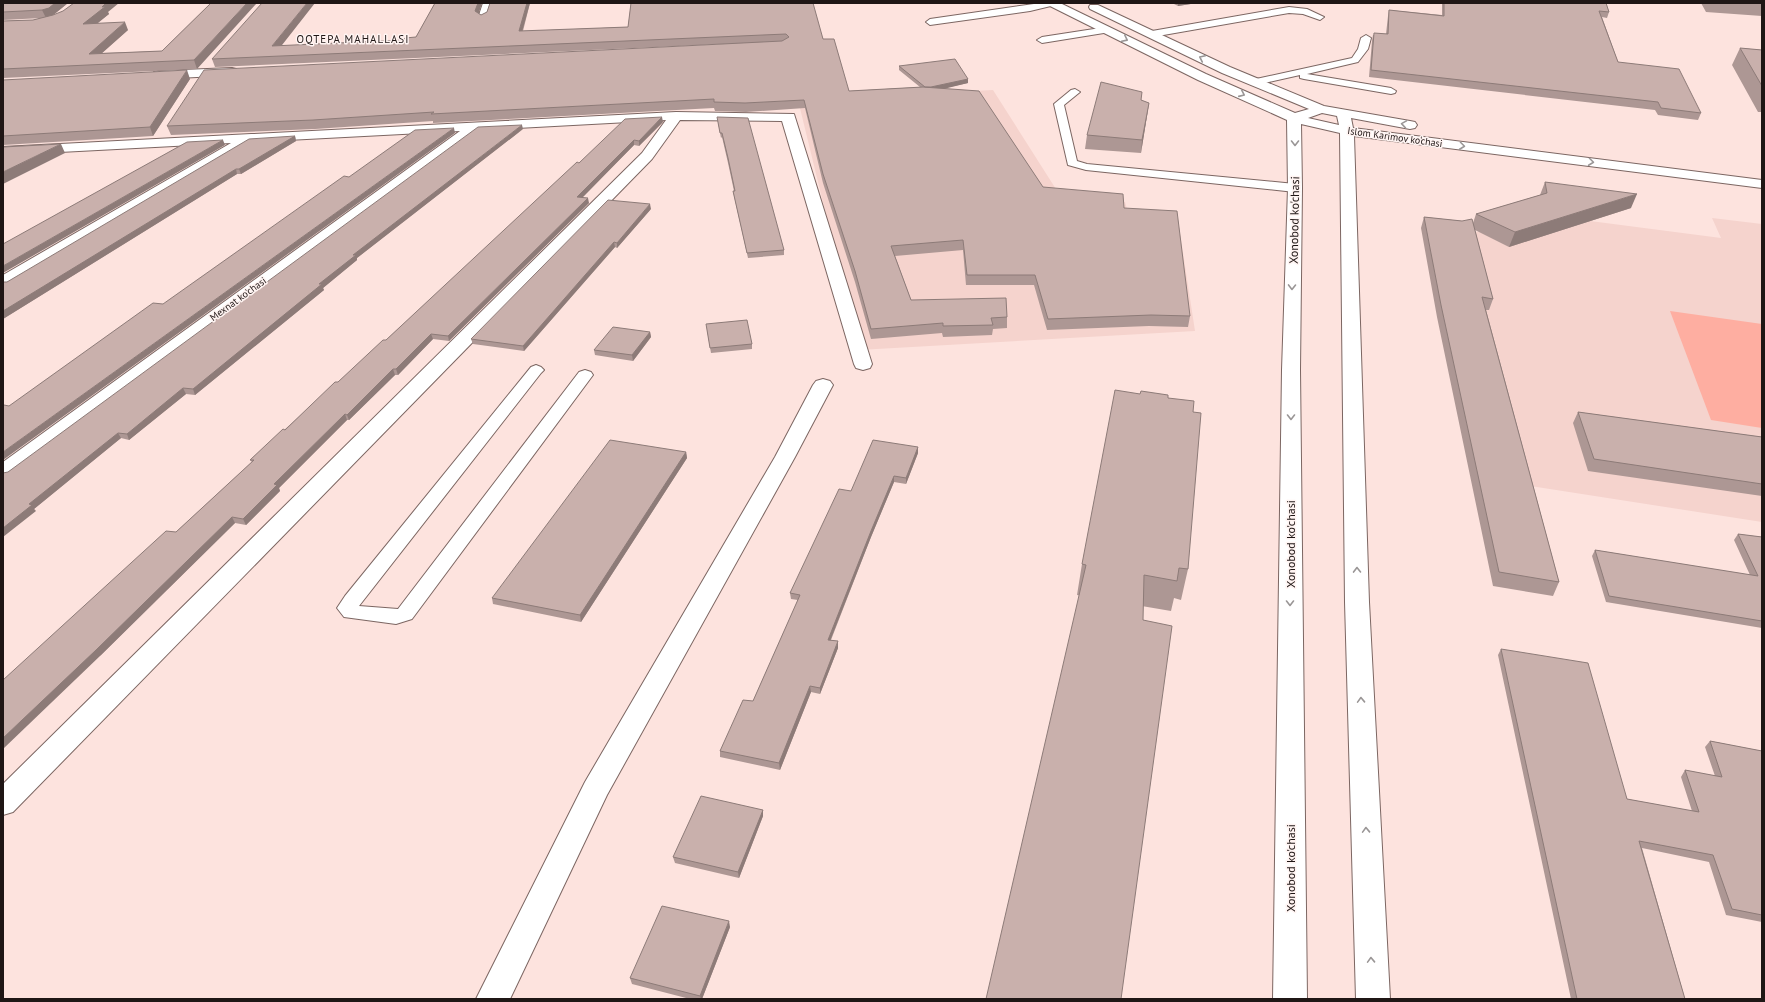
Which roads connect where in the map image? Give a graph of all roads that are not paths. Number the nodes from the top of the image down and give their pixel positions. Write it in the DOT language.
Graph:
graph roads {
  1 [pos="488,3"];
  2 [pos="1052,3"];
  3 [pos="1086,3"];
  4 [pos="1320,17"];
  5 [pos="483,18"];
  6 [pos="930,22"];
  7 [pos="1107,30"];
  8 [pos="1152,34"];
  9 [pos="1366,38"];
  10 [pos="1042,40"];
  11 [pos="212,62"];
  12 [pos="241,71"];
  13 [pos="202,73"];
  14 [pos="1295,74"];
  15 [pos="146,76"];
  16 [pos="1256,82"];
  17 [pos="194,86"];
  18 [pos="1391,91"];
  19 [pos="1075,92"];
  20 [pos="1321,109"];
  21 [pos="676,116"];
  22 [pos="1294,118"];
  23 [pos="1345,122"];
  24 [pos="473,127"];
  25 [pos="1421,127"];
  26 [pos="166,130"];
  27 [pos="247,139"];
  28 [pos="158,142"];
  29 [pos="6,153"];
  30 [pos="1762,184"];
  31 [pos="1295,188"];
  32 [pos="3,282"];
  33 [pos="863,364"];
  34 [pos="536,370"];
  35 [pos="585,375"];
  36 [pos="823,385"];
  37 [pos="3,472"];
  38 [pos="3,803"];
  39 [pos="493,999"];
  40 [pos="1290,999"];
  41 [pos="1373,999"];
  1 -- 5 [label="street"];
  2 -- 6 [label="lane"];
  2 -- 7 [label="street, Islom Karimov ko‘chasi"];
  3 -- 8 [label="street, Islom Karimov ko‘chasi"];
  4 -- 8 [label="lane"];
  7 -- 10 [label="lane"];
  7 -- 22 [label="street, Islom Karimov ko‘chasi, one-way"];
  16 -- 8 [label="street, Islom Karimov ko‘chasi, one-way"];
  9 -- 14 [label="lane"];
  11 -- 13 [label="street"];
  12 -- 13 [label="street"];
  13 -- 15 [label="street"];
  13 -- 17 [label="street"];
  14 -- 16 [label="lane"];
  14 -- 18 [label="lane"];
  16 -- 20 [label="street, Islom Karimov ko‘chasi"];
  19 -- 31 [label="lane"];
  20 -- 22 [label="street"];
  20 -- 23 [label="street, Islom Karimov ko‘chasi"];
  21 -- 24 [label="street"];
  21 -- 33 [label="street"];
  21 -- 38 [label="street"];
  22 -- 23 [label="street, Islom Karimov ko‘chasi"];
  22 -- 31 [label="street, Xonobod ko'chasi, one-way"];
  25 -- 23 [label="street, Islom Karimov ko‘chasi, one-way"];
  23 -- 30 [label="street, Islom Karimov ko‘chasi, one-way"];
  41 -- 23 [label="street, one-way"];
  24 -- 27 [label="street"];
  24 -- 37 [label="street, Mexnat ko'chasi"];
  26 -- 28 [label="street"];
  27 -- 28 [label="street"];
  27 -- 32 [label="street"];
  28 -- 29 [label="street"];
  31 -- 40 [label="street, Xonobod ko'chasi, one-way"];
  34 -- 35 [label="lane"];
  36 -- 39 [label="street"];
}
